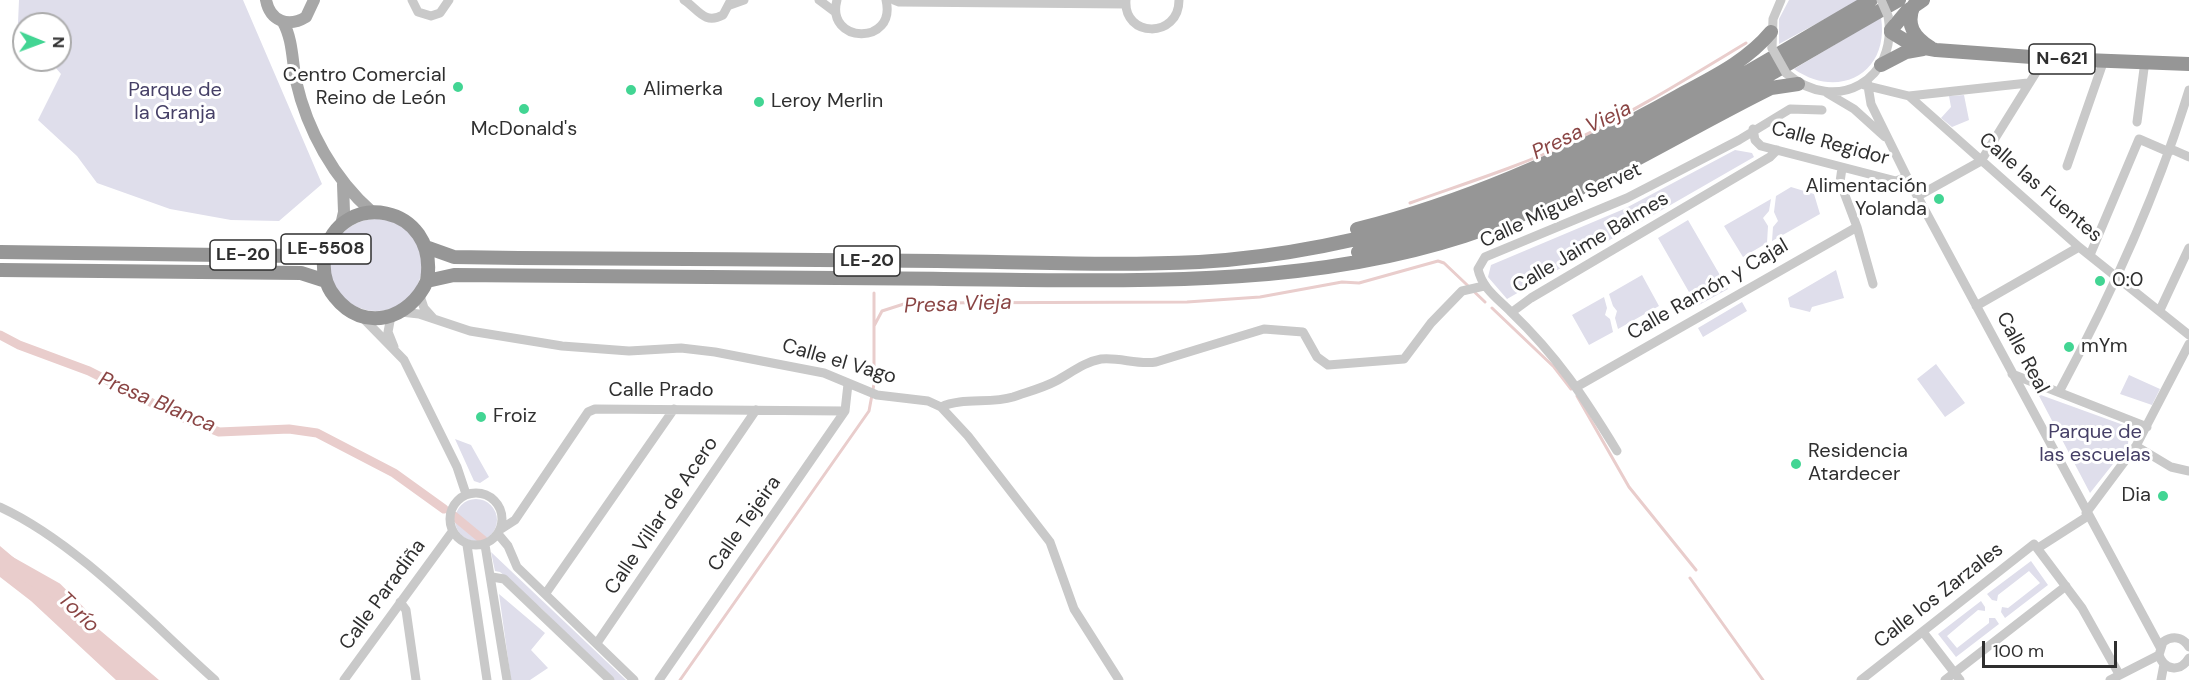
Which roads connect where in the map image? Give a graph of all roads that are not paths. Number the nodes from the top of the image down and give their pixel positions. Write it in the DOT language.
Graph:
graph roads {
  1 [pos="266,0"];
  2 [pos="411,0"];
  3 [pos="744,0"];
  4 [pos="819,0"];
  5 [pos="837,0"];
  6 [pos="886,0"];
  7 [pos="1179,0"];
  8 [pos="1774,0"];
  9 [pos="1781,0"];
  10 [pos="1871,0"];
  11 [pos="1881,0"];
  12 [pos="1899,0"];
  13 [pos="316,1"];
  14 [pos="451,1"];
  15 [pos="897,1"];
  16 [pos="690,2"];
  17 [pos="1126,2"];
  18 [pos="730,3"];
  19 [pos="1919,3"];
  20 [pos="888,11"];
  21 [pos="835,12"];
  22 [pos="1775,12"];
  23 [pos="299,21"];
  24 [pos="284,22"];
  25 [pos="1891,31"];
  26 [pos="1771,32"];
  27 [pos="291,42"];
  28 [pos="1930,50"];
  29 [pos="2045,58"];
  30 [pos="2104,60"];
  31 [pos="2145,61"];
  32 [pos="2189,64"];
  33 [pos="1881,65"];
  34 [pos="2028,83"];
  35 [pos="1798,84"];
  36 [pos="1866,84"];
  37 [pos="2189,90"];
  38 [pos="1827,93"];
  39 [pos="1909,96"];
  40 [pos="1822,110"];
  41 [pos="2137,122"];
  42 [pos="1753,129"];
  43 [pos="1888,139"];
  44 [pos="1739,140"];
  45 [pos="1761,146"];
  46 [pos="1777,150"];
  47 [pos="2170,151"];
  48 [pos="2189,157"];
  49 [pos="1981,161"];
  50 [pos="2067,166"];
  51 [pos="1842,168"];
  52 [pos="1907,177"];
  53 [pos="343,184"];
  54 [pos="1918,196"];
  55 [pos="372,212"];
  56 [pos="341,225"];
  57 [pos="1857,227"];
  58 [pos="331,238"];
  59 [pos="426,247"];
  60 [pos="2079,247"];
  61 [pos="2189,248"];
  62 [pos="0,252"];
  63 [pos="2090,255"];
  64 [pos="1138,263"];
  65 [pos="0,270"];
  66 [pos="1199,277"];
  67 [pos="2119,277"];
  68 [pos="326,281"];
  69 [pos="427,281"];
  70 [pos="1873,284"];
  71 [pos="1484,286"];
  72 [pos="420,296"];
  73 [pos="1976,306"];
  74 [pos="2160,310"];
  75 [pos="1512,312"];
  76 [pos="396,314"];
  77 [pos="361,316"];
  78 [pos="437,321"];
  79 [pos="2189,335"];
  80 [pos="2189,344"];
  81 [pos="396,352"];
  82 [pos="2012,374"];
  83 [pos="848,384"];
  84 [pos="1578,386"];
  85 [pos="2059,393"];
  86 [pos="941,407"];
  87 [pos="674,409"];
  88 [pos="756,410"];
  89 [pos="845,411"];
  90 [pos="2147,427"];
  91 [pos="2136,446"];
  92 [pos="1617,451"];
  93 [pos="2189,471"];
  94 [pos="466,494"];
  95 [pos="0,507"];
  96 [pos="2087,514"];
  97 [pos="499,531"];
  98 [pos="452,532"];
  99 [pos="467,545"];
  100 [pos="485,545"];
  101 [pos="2038,548"];
  102 [pos="492,577"];
  103 [pos="2066,586"];
  104 [pos="546,593"];
  105 [pos="400,602"];
  106 [pos="1923,632"];
  107 [pos="597,643"];
  108 [pos="2189,647"];
  109 [pos="2160,651"];
  110 [pos="2164,664"];
  111 [pos="2187,666"];
  112 [pos="2119,674"];
  113 [pos="1957,676"];
  114 [pos="346,679"];
  115 [pos="215,680"];
  116 [pos="416,680"];
  117 [pos="487,680"];
  118 [pos="507,680"];
  119 [pos="610,680"];
  120 [pos="634,680"];
  121 [pos="659,680"];
  122 [pos="1119,680"];
  123 [pos="1861,680"];
  124 [pos="1945,680"];
  125 [pos="2110,680"];
  126 [pos="2161,680"];
  1 -- 24 [label="main road"];
  2 -- 14 [label="street"];
  3 -- 18 [label="street"];
  4 -- 21 [label="street"];
  5 -- 21 [label="street"];
  6 -- 20 [label="street"];
  7 -- 17 [label="street"];
  8 -- 22 [label="street"];
  9 -- 22 [label="street"];
  10 -- 64 [label="highway, LE-20"];
  11 -- 25 [label="street, bridge"];
  12 -- 66 [label="highway, LE-20"];
  13 -- 23 [label="main road"];
  15 -- 17 [label="street"];
  15 -- 20 [label="street"];
  16 -- 18 [label="street"];
  19 -- 25 [label="highway"];
  19 -- 28 [label="highway"];
  20 -- 21 [label="street"];
  22 -- 26 [label="street"];
  23 -- 24 [label="main road"];
  23 -- 27 [label="main road"];
  24 -- 27 [label="main road"];
  25 -- 28 [label="highway, N-621"];
  25 -- 33 [label="street"];
  26 -- 35 [label="street, bridge"];
  26 -- 64 [label="highway"];
  27 -- 53 [label="main road"];
  28 -- 29 [label="highway, N-621"];
  28 -- 33 [label="highway, N-621"];
  29 -- 30 [label="highway, N-621"];
  29 -- 34 [label="street"];
  30 -- 31 [label="highway, N-621"];
  30 -- 50 [label="street"];
  31 -- 32 [label="highway, N-621"];
  31 -- 41 [label="street"];
  33 -- 36 [label="street"];
  34 -- 39 [label="street"];
  34 -- 49 [label="street"];
  35 -- 38 [label="street, Calle Real"];
  35 -- 66 [label="highway"];
  36 -- 38 [label="street"];
  36 -- 39 [label="street"];
  36 -- 43 [label="street, Calle Real"];
  37 -- 47 [label="street"];
  38 -- 43 [label="street, Calle Real"];
  39 -- 49 [label="street, Calle las Fuentes"];
  40 -- 42 [label="street"];
  42 -- 44 [label="street, Calle Miguel Servet"];
  42 -- 45 [label="street, Calle Regidor"];
  43 -- 52 [label="street, Calle Real"];
  44 -- 45 [label="street"];
  44 -- 71 [label="street, Calle Miguel Servet"];
  45 -- 46 [label="street, Calle Regidor"];
  46 -- 51 [label="street, Calle Regidor"];
  46 -- 75 [label="street, Calle Jaime Balmes"];
  47 -- 48 [label="street"];
  47 -- 63 [label="street"];
  47 -- 67 [label="street"];
  49 -- 54 [label="street"];
  49 -- 60 [label="street, Calle las Fuentes"];
  51 -- 52 [label="street, Calle Regidor"];
  51 -- 57 [label="street"];
  52 -- 54 [label="street, Calle Real"];
  53 -- 55 [label="main road"];
  53 -- 56 [label="main road"];
  54 -- 73 [label="street, Calle Real"];
  55 -- 56 [label="highway, LE-5508"];
  55 -- 59 [label="highway, LE-5508"];
  56 -- 58 [label="highway, LE-5508"];
  57 -- 70 [label="street"];
  57 -- 84 [label="street, Calle Ramón y Cajal"];
  58 -- 62 [label="highway, LE-20"];
  58 -- 68 [label="highway, LE-5508"];
  59 -- 64 [label="highway, LE-20"];
  59 -- 69 [label="highway"];
  60 -- 63 [label="street, Calle las Fuentes"];
  60 -- 73 [label="street"];
  61 -- 74 [label="street"];
  63 -- 67 [label="street, Calle las Fuentes"];
  65 -- 68 [label="highway, LE-20"];
  66 -- 69 [label="highway, LE-20"];
  67 -- 74 [label="street, Calle las Fuentes"];
  67 -- 85 [label="street"];
  68 -- 77 [label="highway, LE-5508"];
  69 -- 72 [label="highway"];
  71 -- 75 [label="street"];
  71 -- 86 [label="street"];
  72 -- 76 [label="highway"];
  72 -- 78 [label="street"];
  73 -- 82 [label="street, Calle Real"];
  74 -- 79 [label="street, Calle las Fuentes"];
  75 -- 84 [label="street, Calle Jaime Balmes"];
  76 -- 77 [label="highway"];
  76 -- 78 [label="street, Calle el Vago"];
  76 -- 81 [label="street, LE-5508"];
  77 -- 81 [label="street, LE-5508"];
  78 -- 83 [label="street, Calle el Vago"];
  80 -- 90 [label="street"];
  81 -- 94 [label="street, LE-5508"];
  82 -- 85 [label="street"];
  82 -- 96 [label="street, Calle Real"];
  83 -- 86 [label="street, Calle el Vago"];
  83 -- 89 [label="street, Calle Tejeira"];
  84 -- 92 [label="street, Calle Jaime Balmes"];
  85 -- 90 [label="street"];
  86 -- 122 [label="street"];
  87 -- 88 [label="street, Calle Prado"];
  87 -- 97 [label="street, Calle Prado"];
  87 -- 104 [label="street"];
  88 -- 89 [label="street, Calle Prado"];
  88 -- 107 [label="street, Calle Villar de Acero"];
  89 -- 121 [label="street, Calle Tejeira"];
  90 -- 91 [label="street"];
  91 -- 93 [label="street"];
  91 -- 96 [label="street"];
  94 -- 97 [label="street"];
  94 -- 98 [label="street"];
  95 -- 115 [label="street"];
  96 -- 101 [label="street"];
  96 -- 109 [label="street, Calle Real"];
  97 -- 100 [label="street"];
  97 -- 104 [label="street"];
  98 -- 99 [label="street"];
  98 -- 105 [label="street, Calle Paradiña"];
  99 -- 100 [label="street"];
  99 -- 117 [label="street"];
  100 -- 102 [label="street"];
  101 -- 103 [label="street"];
  101 -- 106 [label="street, Calle los Zarzales"];
  102 -- 118 [label="street"];
  102 -- 119 [label="street"];
  103 -- 112 [label="street"];
  103 -- 113 [label="street"];
  104 -- 107 [label="street"];
  105 -- 114 [label="street, Calle Paradiña"];
  105 -- 116 [label="street"];
  106 -- 113 [label="street"];
  106 -- 123 [label="street, Calle los Zarzales"];
  107 -- 120 [label="street"];
  108 -- 109 [label="street"];
  109 -- 110 [label="street, Calle Real"];
  109 -- 112 [label="street"];
  110 -- 111 [label="street"];
  110 -- 126 [label="street"];
  112 -- 125 [label="street"];
  113 -- 124 [label="street"];
}
